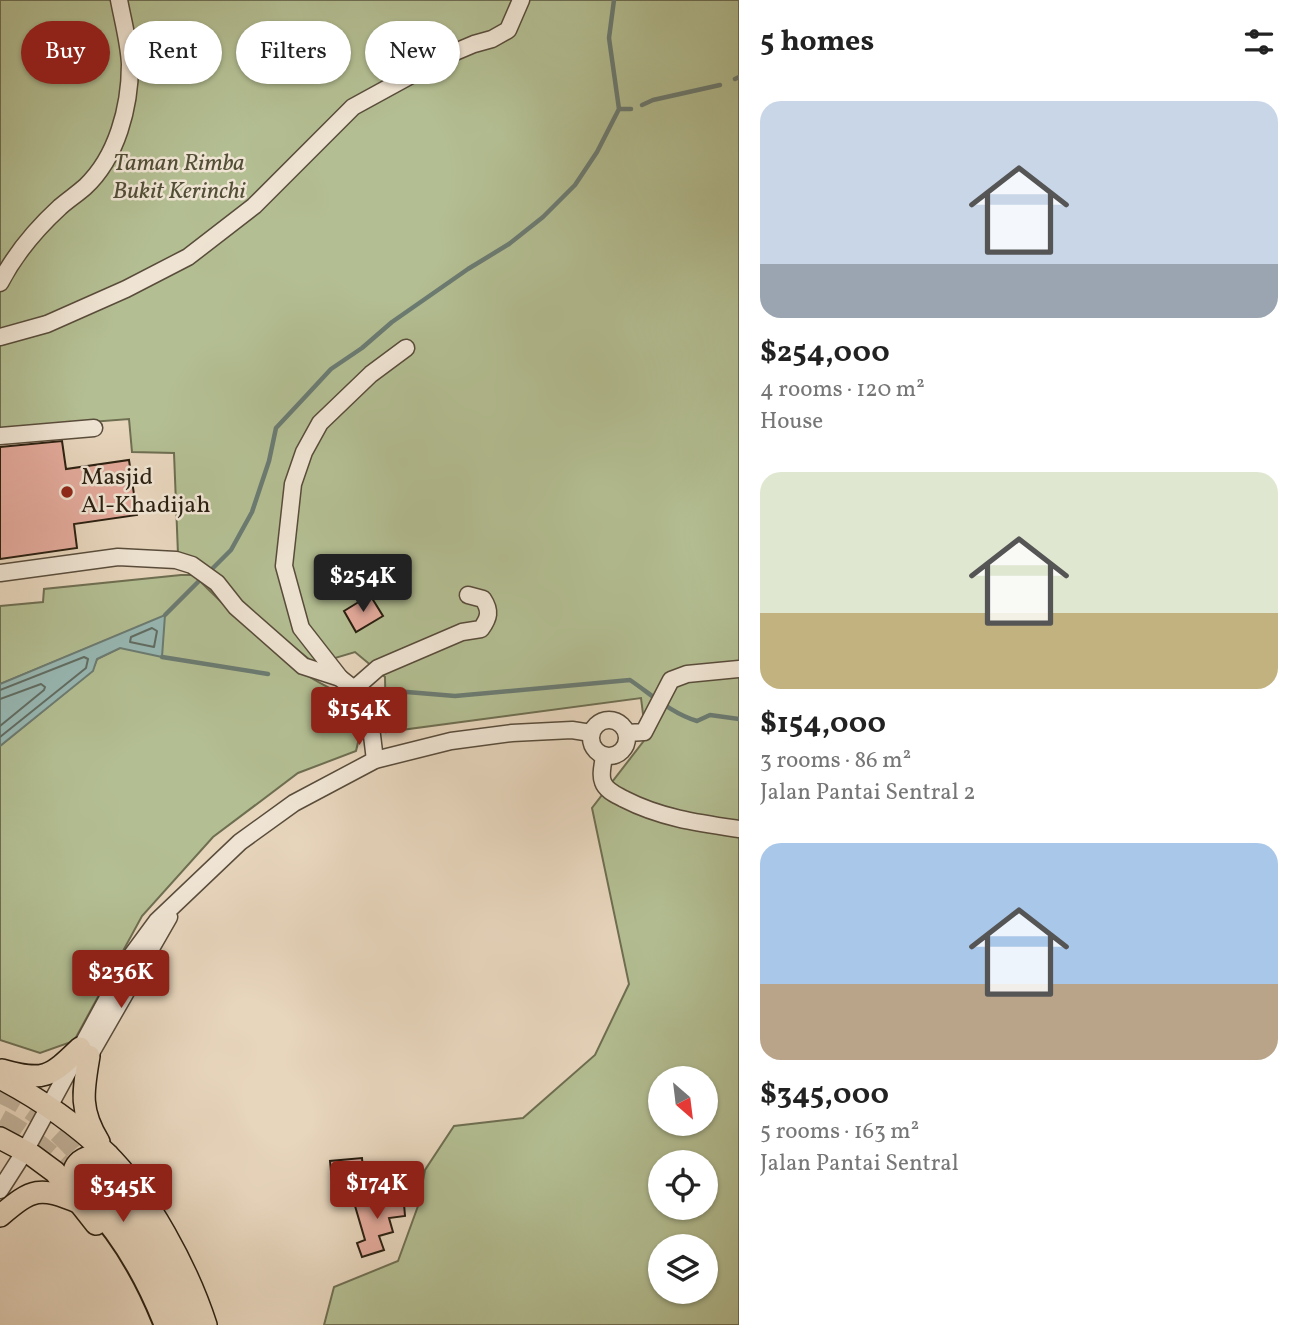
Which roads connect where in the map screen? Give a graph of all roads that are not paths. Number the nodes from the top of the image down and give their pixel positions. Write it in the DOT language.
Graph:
graph roads {
  1 [pos="119,0"];
  2 [pos="521,0"];
  3 [pos="0,283"];
  4 [pos="0,337"];
  5 [pos="406,348"];
  6 [pos="94,428"];
  7 [pos="0,436"];
  8 [pos="0,573"];
  9 [pos="468,595"];
  10 [pos="739,669"];
  11 [pos="340,678"];
  12 [pos="354,689"];
  13 [pos="591,733"];
  14 [pos="627,733"];
  15 [pos="604,755"];
  16 [pos="374,760"];
  17 [pos="739,829"];
  18 [pos="85,1052"];
  19 [pos="0,1070"];
  20 [pos="0,1078"];
  21 [pos="52,1110"];
  22 [pos="0,1138"];
  23 [pos="29,1153"];
  24 [pos="108,1155"];
  25 [pos="0,1190"];
  26 [pos="119,1198"];
  27 [pos="85,1201"];
  28 [pos="0,1211"];
  29 [pos="0,1216"];
  30 [pos="154,1325"];
  31 [pos="167,1325"];
  32 [pos="189,1325"];
  33 [pos="206,1325"];
  1 -- 3 [label="street"];
  2 -- 4 [label="street"];
  5 -- 11 [label="street"];
  6 -- 7 [label="street"];
  8 -- 11 [label="street"];
  9 -- 12 [label="street"];
  10 -- 14 [label="street"];
  11 -- 12 [label="street"];
  12 -- 16 [label="street"];
  13 -- 14 [label="street"];
  13 -- 15 [label="street"];
  13 -- 16 [label="street"];
  14 -- 15 [label="street"];
  15 -- 17 [label="street"];
  16 -- 18 [label="street"];
  18 -- 19 [label="main road"];
  18 -- 21 [label="street"];
  18 -- 24 [label="main road"];
  20 -- 21 [label="main road"];
  21 -- 23 [label="street"];
  21 -- 24 [label="main road"];
  22 -- 23 [label="main road"];
  23 -- 25 [label="street"];
  23 -- 27 [label="main road"];
  23 -- 28 [label="street"];
  24 -- 27 [label="main road"];
  24 -- 33 [label="main road"];
  26 -- 32 [label="highway"];
  27 -- 29 [label="main road"];
  27 -- 30 [label="main road"];
  27 -- 31 [label="highway"];
}
